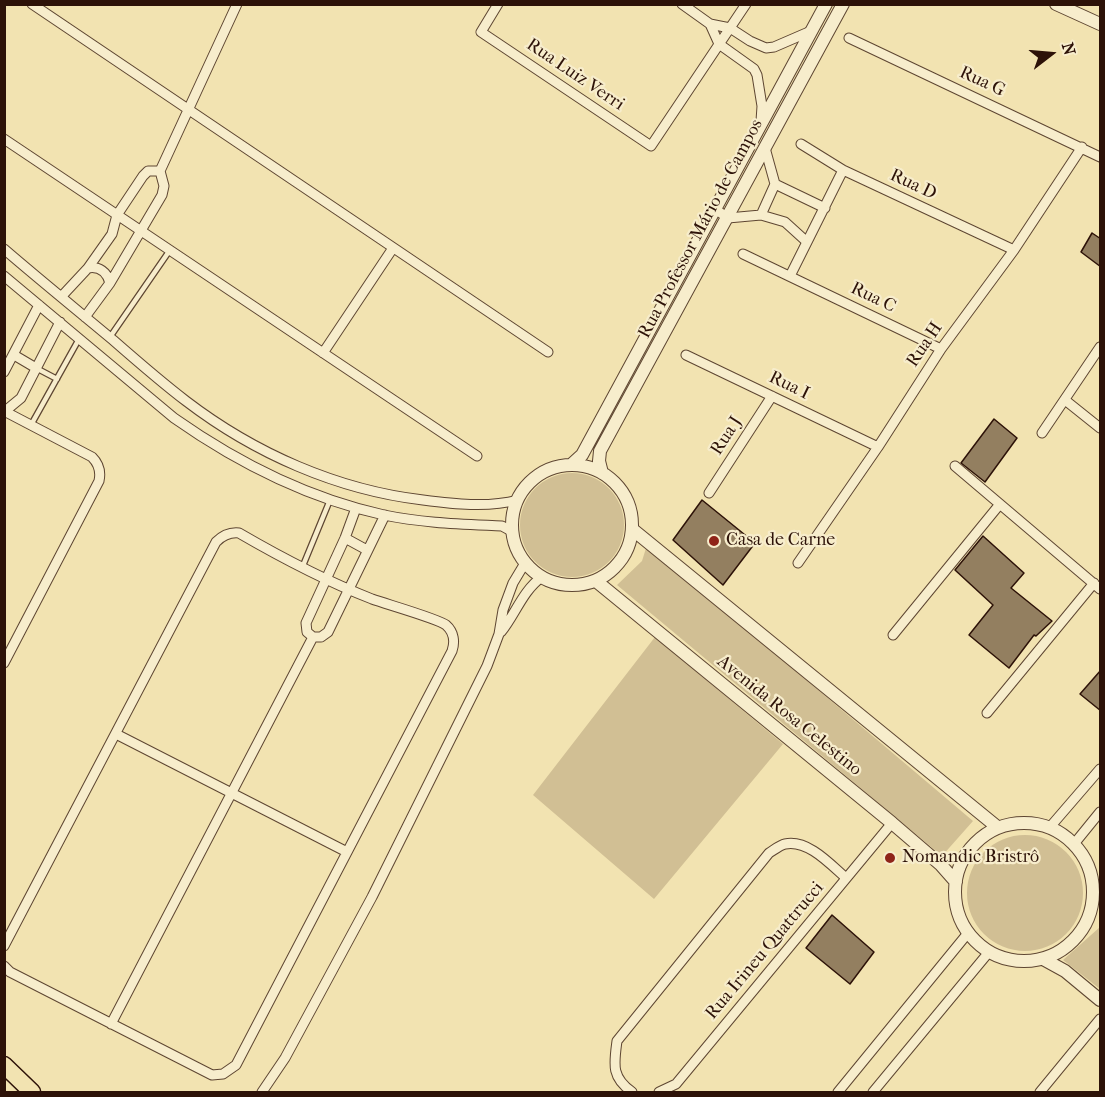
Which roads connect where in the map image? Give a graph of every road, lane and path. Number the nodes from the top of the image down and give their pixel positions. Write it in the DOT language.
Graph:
graph roads {
  1 [pos="32,4"];
  2 [pos="237,4"];
  3 [pos="498,4"];
  4 [pos="682,4"];
  5 [pos="746,4"];
  6 [pos="826,4"];
  7 [pos="843,4"];
  8 [pos="1056,4"];
  9 [pos="710,24"];
  10 [pos="1101,24"];
  11 [pos="730,28"];
  12 [pos="811,31"];
  13 [pos="849,38"];
  14 [pos="719,44"];
  15 [pos="188,110"];
  16 [pos="760,125"];
  17 [pos="4,139"];
  18 [pos="801,144"];
  19 [pos="1082,147"];
  20 [pos="765,148"];
  21 [pos="1101,157"];
  22 [pos="843,170"];
  23 [pos="159,171"];
  24 [pos="775,184"];
  25 [pos="825,208"];
  26 [pos="715,209"];
  27 [pos="117,215"];
  28 [pos="761,215"];
  29 [pos="728,218"];
  30 [pos="141,231"];
  31 [pos="807,242"];
  32 [pos="393,248"];
  33 [pos="4,249"];
  34 [pos="170,250"];
  35 [pos="1014,250"];
  36 [pos="743,254"];
  37 [pos="88,268"];
  38 [pos="4,276"];
  39 [pos="790,276"];
  40 [pos="110,283"];
  41 [pos="61,297"];
  42 [pos="39,305"];
  43 [pos="85,317"];
  44 [pos="60,322"];
  45 [pos="110,338"];
  46 [pos="79,339"];
  47 [pos="1101,347"];
  48 [pos="941,349"];
  49 [pos="323,352"];
  50 [pos="548,352"];
  51 [pos="14,355"];
  52 [pos="686,355"];
  53 [pos="36,368"];
  54 [pos="4,372"];
  55 [pos="57,379"];
  56 [pos="162,382"];
  57 [pos="772,396"];
  58 [pos="150,398"];
  59 [pos="1065,400"];
  60 [pos="5,412"];
  61 [pos="32,425"];
  62 [pos="1101,428"];
  63 [pos="1042,433"];
  64 [pos="878,447"];
  65 [pos="477,456"];
  66 [pos="570,465"];
  67 [pos="954,466"];
  68 [pos="306,470"];
  69 [pos="603,473"];
  70 [pos="298,489"];
  71 [pos="709,493"];
  72 [pos="330,500"];
  73 [pos="518,500"];
  74 [pos="1000,504"];
  75 [pos="356,508"];
  76 [pos="385,515"];
  77 [pos="632,529"];
  78 [pos="513,532"];
  79 [pos="345,538"];
  80 [pos="367,550"];
  81 [pos="798,562"];
  82 [pos="525,563"];
  83 [pos="302,568"];
  84 [pos="542,577"];
  85 [pos="326,579"];
  86 [pos="596,581"];
  87 [pos="1097,586"];
  88 [pos="350,589"];
  89 [pos="499,634"];
  90 [pos="893,635"];
  91 [pos="313,637"];
  92 [pos="4,663"];
  93 [pos="987,713"];
  94 [pos="116,734"];
  95 [pos="1101,770"];
  96 [pos="232,793"];
  97 [pos="1101,812"];
  98 [pos="892,823"];
  99 [pos="996,826"];
  100 [pos="1050,827"];
  101 [pos="1074,844"];
  102 [pos="347,852"];
  103 [pos="846,878"];
  104 [pos="956,882"];
  105 [pos="1096,915"];
  106 [pos="969,933"];
  107 [pos="4,946"];
  108 [pos="989,952"];
  109 [pos="1045,960"];
  110 [pos="4,966"];
  111 [pos="1101,1000"];
  112 [pos="1101,1019"];
  113 [pos="111,1024"];
  114 [pos="4,1065"];
  115 [pos="4,1076"];
  116 [pos="23,1092"];
  117 [pos="32,1092"];
  118 [pos="262,1092"];
  119 [pos="632,1092"];
  120 [pos="659,1092"];
  121 [pos="838,1092"];
  122 [pos="873,1092"];
  123 [pos="1040,1092"];
  1 -- 15 [label="street"];
  2 -- 15 [label="street"];
  3 -- 14 [label="street, Rua Luiz Verri"];
  4 -- 9 [label="street"];
  5 -- 11 [label="street"];
  6 -- 12 [label="street, Rua Professor Mário de Campos"];
  7 -- 20 [label="street, Rua Professor Mário de Campos"];
  8 -- 10 [label="street"];
  9 -- 11 [label="street"];
  9 -- 14 [label="street"];
  11 -- 12 [label="street"];
  11 -- 14 [label="street"];
  12 -- 16 [label="street, Rua Professor Mário de Campos"];
  13 -- 19 [label="street, Rua G"];
  14 -- 16 [label="street"];
  15 -- 23 [label="street"];
  15 -- 32 [label="street"];
  16 -- 26 [label="street, Rua Professor Mário de Campos"];
  17 -- 27 [label="street"];
  18 -- 22 [label="street, Rua D"];
  19 -- 21 [label="street, Rua G"];
  19 -- 35 [label="street, Rua H"];
  20 -- 24 [label="street"];
  20 -- 29 [label="street, Rua Professor Mário de Campos"];
  22 -- 25 [label="street"];
  22 -- 35 [label="street, Rua D"];
  23 -- 27 [label="street"];
  23 -- 30 [label="street"];
  24 -- 25 [label="street"];
  24 -- 28 [label="street"];
  25 -- 31 [label="street"];
  26 -- 29 [label="street"];
  26 -- 66 [label="street, Rua Professor Mário de Campos"];
  27 -- 30 [label="street"];
  27 -- 37 [label="street"];
  28 -- 29 [label="street"];
  28 -- 31 [label="street"];
  29 -- 69 [label="street, Rua Professor Mário de Campos"];
  30 -- 34 [label="street"];
  30 -- 40 [label="street"];
  31 -- 39 [label="street"];
  32 -- 49 [label="street"];
  32 -- 50 [label="street"];
  33 -- 41 [label="street"];
  34 -- 45 [label="lane"];
  34 -- 49 [label="street"];
  35 -- 48 [label="street, Rua H"];
  36 -- 39 [label="street, Rua C"];
  37 -- 40 [label="street"];
  37 -- 41 [label="street"];
  38 -- 42 [label="street"];
  39 -- 48 [label="street, Rua C"];
  40 -- 43 [label="street"];
  41 -- 43 [label="street"];
  42 -- 44 [label="street"];
  42 -- 51 [label="street"];
  43 -- 45 [label="street"];
  44 -- 46 [label="street"];
  44 -- 53 [label="street"];
  45 -- 56 [label="street"];
  46 -- 55 [label="lane"];
  46 -- 58 [label="street"];
  47 -- 59 [label="street"];
  48 -- 64 [label="street, Rua H"];
  49 -- 65 [label="street"];
  51 -- 53 [label="street"];
  51 -- 54 [label="street"];
  52 -- 57 [label="street, Rua I"];
  53 -- 55 [label="lane"];
  53 -- 60 [label="street"];
  55 -- 61 [label="lane"];
  56 -- 58 [label="street"];
  56 -- 68 [label="street"];
  57 -- 64 [label="street, Rua I"];
  57 -- 71 [label="street, Rua J"];
  58 -- 70 [label="street"];
  59 -- 62 [label="street"];
  59 -- 63 [label="street"];
  60 -- 61 [label="street"];
  61 -- 92 [label="street"];
  64 -- 81 [label="street, Rua H"];
  66 -- 69 [label="street"];
  66 -- 73 [label="street"];
  67 -- 74 [label="street"];
  68 -- 70 [label="street"];
  68 -- 73 [label="street"];
  69 -- 77 [label="street"];
  70 -- 72 [label="street"];
  72 -- 75 [label="street"];
  72 -- 83 [label="lane"];
  73 -- 78 [label="street"];
  74 -- 87 [label="street"];
  74 -- 90 [label="street"];
  75 -- 76 [label="street"];
  75 -- 79 [label="street"];
  76 -- 78 [label="street"];
  76 -- 80 [label="street"];
  77 -- 86 [label="street"];
  77 -- 99 [label="street"];
  78 -- 82 [label="street"];
  79 -- 80 [label="street"];
  79 -- 85 [label="street"];
  80 -- 88 [label="street"];
  82 -- 84 [label="street"];
  82 -- 89 [label="street"];
  83 -- 85 [label="street"];
  83 -- 94 [label="street"];
  84 -- 86 [label="street"];
  84 -- 89 [label="street"];
  85 -- 88 [label="street"];
  85 -- 91 [label="street"];
  86 -- 98 [label="street, Avenida Rosa Celestino"];
  87 -- 93 [label="street"];
  88 -- 91 [label="street"];
  88 -- 102 [label="street"];
  89 -- 118 [label="street"];
  91 -- 96 [label="street"];
  94 -- 96 [label="street"];
  94 -- 107 [label="street"];
  95 -- 100 [label="street"];
  96 -- 102 [label="street"];
  96 -- 113 [label="street"];
  97 -- 101 [label="street"];
  98 -- 103 [label="street, Rua Irineu Quattrucci"];
  98 -- 104 [label="street, Avenida Rosa Celestino"];
  99 -- 100 [label="street"];
  99 -- 104 [label="street"];
  100 -- 101 [label="street"];
  101 -- 105 [label="street"];
  102 -- 113 [label="street"];
  103 -- 119 [label="street"];
  103 -- 120 [label="street, Rua Irineu Quattrucci"];
  104 -- 106 [label="street"];
  105 -- 109 [label="street"];
  106 -- 108 [label="street"];
  106 -- 121 [label="street"];
  108 -- 109 [label="street"];
  108 -- 122 [label="street"];
  109 -- 111 [label="street"];
  110 -- 113 [label="street"];
  112 -- 123 [label="street"];
  114 -- 117 [label="highway"];
  115 -- 116 [label="highway"];
}
